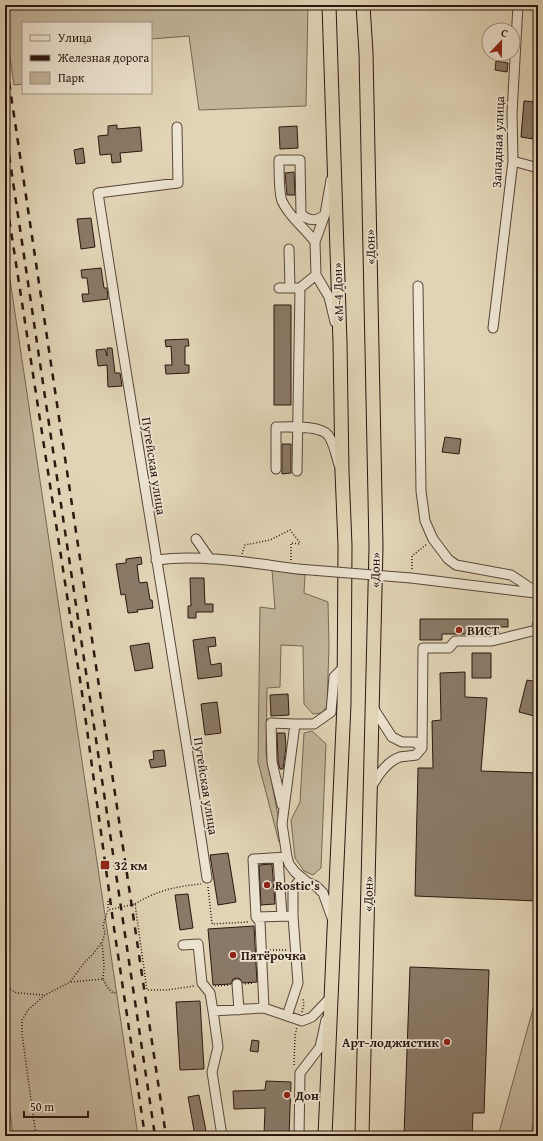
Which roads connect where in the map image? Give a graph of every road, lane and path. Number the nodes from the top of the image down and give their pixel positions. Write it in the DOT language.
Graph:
graph roads {
  1 [pos="329,5"];
  2 [pos="363,5"];
  3 [pos="518,5"];
  4 [pos="177,126"];
  5 [pos="334,161"];
  6 [pos="513,161"];
  7 [pos="538,168"];
  8 [pos="325,214"];
  9 [pos="315,242"];
  10 [pos="289,249"];
  11 [pos="316,275"];
  12 [pos="418,286"];
  13 [pos="279,288"];
  14 [pos="290,288"];
  15 [pos="300,288"];
  16 [pos="494,328"];
  17 [pos="340,343"];
  18 [pos="298,428"];
  19 [pos="276,469"];
  20 [pos="297,471"];
  21 [pos="342,472"];
  22 [pos="196,539"];
  23 [pos="433,539"];
  24 [pos="210,559"];
  25 [pos="156,560"];
  26 [pos="240,562"];
  27 [pos="291,562"];
  28 [pos="412,575"];
  29 [pos="538,593"];
  30 [pos="538,623"];
  31 [pos="344,666"];
  32 [pos="372,705"];
  33 [pos="295,724"];
  34 [pos="422,748"];
  35 [pos="370,791"];
  36 [pos="284,810"];
  37 [pos="282,857"];
  38 [pos="207,878"];
  39 [pos="307,882"];
  40 [pos="108,901"];
  41 [pos="135,904"];
  42 [pos="108,910"];
  43 [pos="282,916"];
  44 [pos="293,916"];
  45 [pos="255,919"];
  46 [pos="334,922"];
  47 [pos="102,942"];
  48 [pos="182,945"];
  49 [pos="296,949"];
  50 [pos="262,951"];
  51 [pos="103,979"];
  52 [pos="70,982"];
  53 [pos="260,982"];
  54 [pos="298,983"];
  55 [pos="237,984"];
  56 [pos="5,986"];
  57 [pos="204,986"];
  58 [pos="116,993"];
  59 [pos="45,995"];
  60 [pos="330,997"];
  61 [pos="264,1008"];
  62 [pos="239,1010"];
  63 [pos="213,1011"];
  64 [pos="287,1016"];
  65 [pos="300,1020"];
  66 [pos="294,1065"];
  67 [pos="36,1136"];
  68 [pos="222,1136"];
  69 [pos="299,1136"];
  70 [pos="325,1136"];
  71 [pos="362,1136"];
  1 -- 5 [label="highway, «М-4 Дон»"];
  2 -- 32 [label="highway, «Дон»"];
  3 -- 6 [label="street, Западная улица"];
  4 -- 25 [label="street, Путейская улица"];
  5 -- 8 [label="street"];
  5 -- 17 [label="highway, «М-4 Дон»"];
  6 -- 7 [label="street"];
  6 -- 16 [label="street, Западная улица"];
  8 -- 9 [label="street"];
  8 -- 9 [label="street"];
  9 -- 11 [label="street"];
  10 -- 14 [label="street"];
  11 -- 15 [label="street"];
  11 -- 17 [label="street"];
  12 -- 23 [label="street"];
  13 -- 14 [label="street"];
  14 -- 15 [label="street"];
  15 -- 18 [label="street"];
  17 -- 21 [label="highway, «М-4 Дон»"];
  18 -- 19 [label="street"];
  18 -- 20 [label="street"];
  18 -- 21 [label="street"];
  21 -- 31 [label="highway, «М-4 Дон»"];
  22 -- 24 [label="street"];
  23 -- 28 [label="path"];
  23 -- 29 [label="street"];
  24 -- 25 [label="street"];
  24 -- 26 [label="street"];
  25 -- 38 [label="street, Путейская улица"];
  26 -- 27 [label="path"];
  26 -- 28 [label="street, bridge"];
  28 -- 29 [label="street"];
  30 -- 34 [label="street"];
  31 -- 33 [label="street"];
  31 -- 46 [label="highway"];
  32 -- 34 [label="street"];
  32 -- 35 [label="highway, «Дон»"];
  33 -- 36 [label="street"];
  33 -- 36 [label="street"];
  34 -- 35 [label="street"];
  35 -- 71 [label="highway, «Дон»"];
  36 -- 37 [label="street"];
  37 -- 39 [label="street"];
  37 -- 43 [label="street"];
  37 -- 45 [label="street"];
  38 -- 41 [label="path"];
  38 -- 45 [label="path"];
  39 -- 44 [label="street"];
  39 -- 46 [label="street"];
  40 -- 42 [label="path"];
  41 -- 42 [label="path"];
  41 -- 57 [label="path"];
  42 -- 47 [label="path"];
  43 -- 44 [label="street"];
  43 -- 45 [label="street"];
  44 -- 49 [label="street"];
  45 -- 50 [label="street"];
  46 -- 60 [label="highway"];
  47 -- 51 [label="path"];
  47 -- 52 [label="path"];
  48 -- 57 [label="street"];
  49 -- 50 [label="path"];
  49 -- 54 [label="street"];
  50 -- 61 [label="street"];
  51 -- 52 [label="path"];
  51 -- 58 [label="path"];
  52 -- 59 [label="path"];
  53 -- 55 [label="path"];
  54 -- 64 [label="street"];
  54 -- 65 [label="path"];
  55 -- 57 [label="path"];
  55 -- 62 [label="street"];
  56 -- 59 [label="path"];
  57 -- 63 [label="street"];
  59 -- 67 [label="path"];
  60 -- 65 [label="street"];
  60 -- 69 [label="street"];
  60 -- 70 [label="highway"];
  61 -- 62 [label="street"];
  61 -- 64 [label="street"];
  62 -- 63 [label="street"];
  63 -- 68 [label="street"];
  64 -- 65 [label="street"];
  65 -- 66 [label="path"];
}
